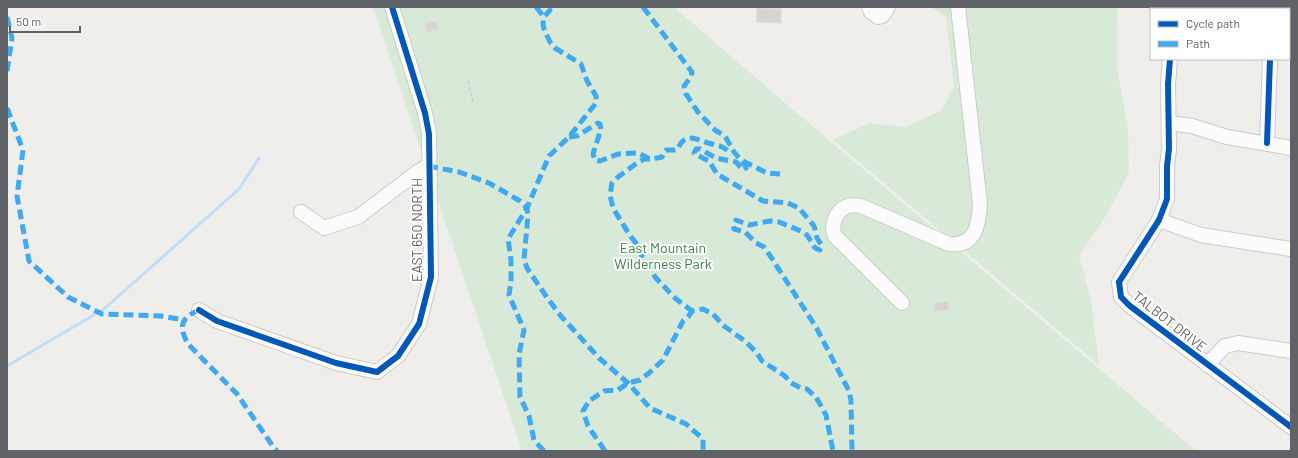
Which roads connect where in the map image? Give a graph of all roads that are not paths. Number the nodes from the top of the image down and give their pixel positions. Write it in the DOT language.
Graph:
graph roads {
  1 [pos="392,7"];
  2 [pos="869,7"];
  3 [pos="888,7"];
  4 [pos="958,7"];
  5 [pos="1170,60"];
  6 [pos="1270,60"];
  7 [pos="1169,122"];
  8 [pos="1267,143"];
  9 [pos="1291,148"];
  10 [pos="428,166"];
  11 [pos="301,212"];
  12 [pos="1159,220"];
  13 [pos="1291,249"];
  14 [pos="902,303"];
  15 [pos="199,310"];
  16 [pos="1291,351"];
  17 [pos="1207,364"];
  18 [pos="1291,427"];
  1 -- 10 [label="street, EAST 650 NORTH"];
  2 -- 3 [label="street"];
  4 -- 14 [label="street"];
  5 -- 7 [label="street, TALBOT DRIVE"];
  6 -- 8 [label="street"];
  7 -- 8 [label="street"];
  7 -- 12 [label="street, TALBOT DRIVE"];
  8 -- 9 [label="street"];
  10 -- 11 [label="street"];
  10 -- 15 [label="street, EAST 650 NORTH"];
  12 -- 13 [label="street"];
  12 -- 17 [label="street, TALBOT DRIVE"];
  16 -- 17 [label="street"];
  17 -- 18 [label="street, TALBOT DRIVE"];
}
